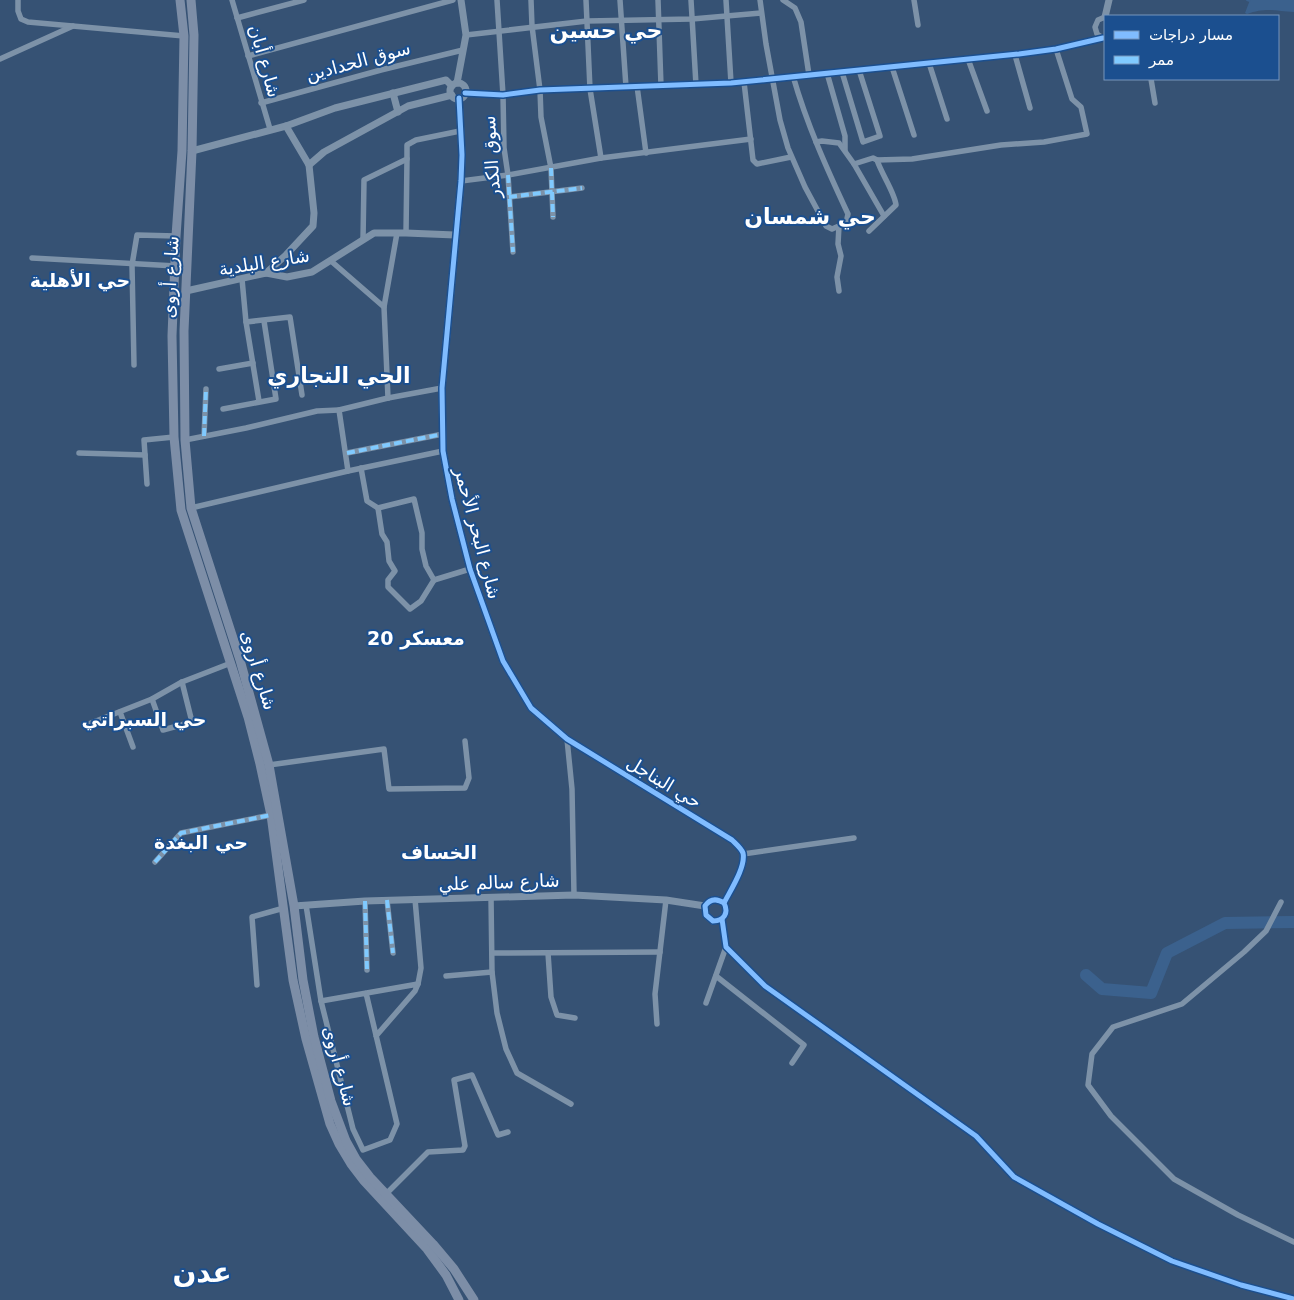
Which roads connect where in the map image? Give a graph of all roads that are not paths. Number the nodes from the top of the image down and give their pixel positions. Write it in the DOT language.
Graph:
graph roads {
  1 [pos="18,0"];
  2 [pos="180,0"];
  3 [pos="191,0"];
  4 [pos="232,0"];
  5 [pos="304,0"];
  6 [pos="453,0"];
  7 [pos="461,0"];
  8 [pos="497,0"];
  9 [pos="531,0"];
  10 [pos="586,0"];
  11 [pos="620,0"];
  12 [pos="658,0"];
  13 [pos="691,0"];
  14 [pos="726,0"];
  15 [pos="760,0"];
  16 [pos="783,0"];
  17 [pos="914,0"];
  18 [pos="1109,0"];
  19 [pos="761,13"];
  20 [pos="1105,15"];
  21 [pos="727,16"];
  22 [pos="1104,17"];
  23 [pos="237,18"];
  24 [pos="692,19"];
  25 [pos="621,20"];
  26 [pos="658,20"];
  27 [pos="587,21"];
  28 [pos="918,24"];
  29 [pos="75,26"];
  30 [pos="532,26"];
  31 [pos="499,31"];
  32 [pos="194,35"];
  33 [pos="466,35"];
  34 [pos="184,36"];
  35 [pos="1104,38"];
  36 [pos="1056,49"];
  37 [pos="463,50"];
  38 [pos="1015,55"];
  39 [pos="248,56"];
  40 [pos="0,59"];
  41 [pos="968,59"];
  42 [pos="929,63"];
  43 [pos="892,67"];
  44 [pos="859,70"];
  45 [pos="842,72"];
  46 [pos="827,73"];
  47 [pos="809,75"];
  48 [pos="793,76"];
  49 [pos="773,78"];
  50 [pos="1151,80"];
  51 [pos="744,82"];
  52 [pos="731,83"];
  53 [pos="454,84"];
  54 [pos="696,85"];
  55 [pos="637,86"];
  56 [pos="661,86"];
  57 [pos="590,88"];
  58 [pos="626,88"];
  59 [pos="540,90"];
  60 [pos="393,93"];
  61 [pos="465,93"];
  62 [pos="503,95"];
  63 [pos="456,97"];
  64 [pos="261,102"];
  65 [pos="1155,103"];
  66 [pos="1030,108"];
  67 [pos="987,111"];
  68 [pos="398,112"];
  69 [pos="947,119"];
  70 [pos="286,126"];
  71 [pos="270,129"];
  72 [pos="460,131"];
  73 [pos="914,135"];
  74 [pos="750,139"];
  75 [pos="816,142"];
  76 [pos="845,150"];
  77 [pos="182,151"];
  78 [pos="192,151"];
  79 [pos="646,152"];
  80 [pos="792,157"];
  81 [pos="601,158"];
  82 [pos="406,159"];
  83 [pos="876,160"];
  84 [pos="854,164"];
  85 [pos="309,165"];
  86 [pos="550,168"];
  87 [pos="508,175"];
  88 [pos="461,181"];
  89 [pos="582,188"];
  90 [pos="552,192"];
  91 [pos="509,197"];
  92 [pos="884,216"];
  93 [pos="553,217"];
  94 [pos="839,226"];
  95 [pos="869,231"];
  96 [pos="406,232"];
  97 [pos="397,233"];
  98 [pos="176,236"];
  99 [pos="455,236"];
  100 [pos="363,240"];
  101 [pos="513,252"];
  102 [pos="32,258"];
  103 [pos="332,261"];
  104 [pos="132,265"];
  105 [pos="176,266"];
  106 [pos="266,273"];
  107 [pos="242,279"];
  108 [pos="186,291"];
  109 [pos="839,291"];
  110 [pos="175,294"];
  111 [pos="384,307"];
  112 [pos="264,321"];
  113 [pos="246,322"];
  114 [pos="253,363"];
  115 [pos="134,366"];
  116 [pos="219,369"];
  117 [pos="442,388"];
  118 [pos="206,389"];
  119 [pos="302,395"];
  120 [pos="388,398"];
  121 [pos="259,401"];
  122 [pos="223,409"];
  123 [pos="339,410"];
  124 [pos="443,434"];
  125 [pos="204,436"];
  126 [pos="174,437"];
  127 [pos="185,440"];
  128 [pos="443,450"];
  129 [pos="79,453"];
  130 [pos="347,453"];
  131 [pos="145,456"];
  132 [pos="361,468"];
  133 [pos="348,471"];
  134 [pos="147,484"];
  135 [pos="191,508"];
  136 [pos="378,508"];
  137 [pos="181,510"];
  138 [pos="470,569"];
  139 [pos="434,580"];
  140 [pos="235,662"];
  141 [pos="182,682"];
  142 [pos="152,699"];
  143 [pos="120,712"];
  144 [pos="91,723"];
  145 [pos="567,739"];
  146 [pos="465,741"];
  147 [pos="133,747"];
  148 [pos="270,765"];
  149 [pos="271,815"];
  150 [pos="854,838"];
  151 [pos="743,854"];
  152 [pos="155,862"];
  153 [pos="574,895"];
  154 [pos="491,897"];
  155 [pos="415,899"];
  156 [pos="387,900"];
  157 [pos="666,900"];
  158 [pos="365,901"];
  159 [pos="1281,902"];
  160 [pos="724,903"];
  161 [pos="306,905"];
  162 [pos="294,906"];
  163 [pos="705,906"];
  164 [pos="284,908"];
  165 [pos="722,919"];
  166 [pos="726,947"];
  167 [pos="660,952"];
  168 [pos="393,953"];
  169 [pos="492,953"];
  170 [pos="548,953"];
  171 [pos="367,970"];
  172 [pos="492,972"];
  173 [pos="446,976"];
  174 [pos="716,976"];
  175 [pos="418,984"];
  176 [pos="256,985"];
  177 [pos="366,993"];
  178 [pos="320,1001"];
  179 [pos="706,1003"];
  180 [pos="575,1018"];
  181 [pos="656,1024"];
  182 [pos="376,1036"];
  183 [pos="792,1063"];
  184 [pos="571,1104"];
  185 [pos="508,1132"];
  186 [pos="386,1194"];
  187 [pos="1294,1242"];
  188 [pos="1294,1299"];
  189 [pos="459,1300"];
  190 [pos="474,1300"];
  1 -- 29 [label="street"];
  2 -- 34 [label="main road, شارع أروى"];
  3 -- 32 [label="main road, شارع أروى"];
  4 -- 23 [label="street, شارع أبان"];
  5 -- 23 [label="street"];
  6 -- 39 [label="street"];
  7 -- 33 [label="street, شارع البحر الأحمر"];
  8 -- 31 [label="street, سوق الكدر"];
  9 -- 30 [label="street"];
  10 -- 27 [label="street"];
  11 -- 25 [label="street"];
  12 -- 26 [label="street"];
  13 -- 24 [label="street"];
  14 -- 21 [label="street"];
  15 -- 19 [label="street"];
  16 -- 47 [label="street"];
  17 -- 28 [label="street"];
  18 -- 20 [label="street"];
  19 -- 21 [label="street"];
  19 -- 49 [label="street"];
  21 -- 24 [label="street"];
  21 -- 52 [label="street"];
  22 -- 35 [label="street"];
  23 -- 39 [label="street, شارع أبان"];
  24 -- 26 [label="street"];
  24 -- 54 [label="street"];
  25 -- 26 [label="street"];
  25 -- 27 [label="street"];
  25 -- 58 [label="street"];
  26 -- 56 [label="street"];
  27 -- 30 [label="street"];
  27 -- 57 [label="street"];
  29 -- 34 [label="street"];
  29 -- 40 [label="street"];
  30 -- 31 [label="street"];
  30 -- 59 [label="street"];
  31 -- 33 [label="street"];
  31 -- 62 [label="street, سوق الكدر"];
  32 -- 34 [label="main road"];
  32 -- 78 [label="main road, شارع أروى"];
  33 -- 37 [label="street, شارع البحر الأحمر"];
  34 -- 77 [label="main road, شارع أروى"];
  35 -- 36 [label="street"];
  36 -- 38 [label="street"];
  36 -- 83 [label="street"];
  37 -- 53 [label="street, شارع البحر الأحمر"];
  37 -- 64 [label="street, سوق الحدادين"];
  38 -- 41 [label="street"];
  38 -- 66 [label="street"];
  39 -- 64 [label="street, شارع أبان"];
  41 -- 42 [label="street"];
  41 -- 67 [label="street"];
  42 -- 43 [label="street"];
  42 -- 69 [label="street"];
  43 -- 44 [label="street"];
  43 -- 73 [label="street"];
  44 -- 45 [label="street"];
  44 -- 45 [label="street"];
  45 -- 46 [label="street"];
  46 -- 47 [label="street"];
  46 -- 76 [label="street"];
  47 -- 48 [label="street"];
  48 -- 49 [label="street"];
  48 -- 75 [label="street"];
  49 -- 51 [label="street"];
  49 -- 80 [label="street"];
  50 -- 65 [label="street"];
  51 -- 52 [label="street"];
  51 -- 74 [label="street"];
  52 -- 54 [label="street"];
  53 -- 60 [label="street"];
  53 -- 61 [label="street"];
  53 -- 63 [label="street, شارع البحر الأحمر"];
  54 -- 56 [label="street"];
  55 -- 56 [label="street"];
  55 -- 58 [label="street"];
  55 -- 79 [label="street"];
  57 -- 58 [label="street"];
  57 -- 59 [label="street"];
  57 -- 81 [label="street"];
  59 -- 62 [label="street"];
  59 -- 86 [label="street"];
  60 -- 68 [label="street"];
  60 -- 70 [label="street"];
  61 -- 62 [label="street"];
  61 -- 63 [label="street"];
  62 -- 87 [label="street, سوق الكدر"];
  63 -- 68 [label="street"];
  63 -- 72 [label="street, شارع البحر الأحمر"];
  64 -- 71 [label="street, شارع أبان"];
  68 -- 85 [label="street"];
  70 -- 71 [label="street"];
  70 -- 85 [label="street"];
  71 -- 78 [label="street"];
  72 -- 82 [label="street"];
  72 -- 88 [label="street, شارع البحر الأحمر"];
  74 -- 79 [label="street"];
  74 -- 80 [label="street"];
  75 -- 76 [label="street"];
  75 -- 94 [label="street"];
  76 -- 84 [label="street"];
  77 -- 78 [label="main road"];
  77 -- 98 [label="main road, شارع أروى"];
  78 -- 108 [label="main road, شارع أروى"];
  79 -- 81 [label="street"];
  80 -- 94 [label="street"];
  81 -- 86 [label="street"];
  82 -- 96 [label="street"];
  82 -- 100 [label="street"];
  83 -- 84 [label="street"];
  83 -- 92 [label="street"];
  84 -- 92 [label="street"];
  85 -- 106 [label="street"];
  86 -- 87 [label="street"];
  86 -- 90 [label="street"];
  87 -- 88 [label="street"];
  87 -- 91 [label="street, سوق الكدر"];
  88 -- 99 [label="street, شارع البحر الأحمر"];
  89 -- 90 [label="street"];
  90 -- 91 [label="street"];
  90 -- 93 [label="street"];
  91 -- 101 [label="street, سوق الكدر"];
  92 -- 95 [label="street"];
  94 -- 109 [label="street"];
  96 -- 97 [label="street, شارع البلدية"];
  96 -- 99 [label="street, شارع البلدية"];
  97 -- 100 [label="street, شارع البلدية"];
  97 -- 111 [label="street"];
  98 -- 104 [label="street"];
  98 -- 105 [label="main road, شارع أروى"];
  99 -- 117 [label="street, شارع البحر الأحمر"];
  100 -- 103 [label="street, شارع البلدية"];
  102 -- 104 [label="street"];
  103 -- 106 [label="street, شارع البلدية"];
  103 -- 111 [label="street"];
  104 -- 105 [label="street"];
  104 -- 115 [label="street"];
  105 -- 110 [label="main road, شارع أروى"];
  106 -- 107 [label="street, شارع البلدية"];
  107 -- 108 [label="street, شارع البلدية"];
  107 -- 113 [label="street"];
  108 -- 110 [label="main road"];
  108 -- 127 [label="main road, شارع أروى"];
  110 -- 126 [label="main road, شارع أروى"];
  111 -- 120 [label="street"];
  112 -- 113 [label="street"];
  112 -- 119 [label="street"];
  112 -- 121 [label="street"];
  113 -- 114 [label="street"];
  114 -- 116 [label="street"];
  114 -- 121 [label="street"];
  117 -- 120 [label="street"];
  117 -- 124 [label="street, شارع البحر الأحمر"];
  118 -- 125 [label="street"];
  120 -- 123 [label="street"];
  121 -- 122 [label="street"];
  123 -- 125 [label="street"];
  123 -- 130 [label="street"];
  124 -- 128 [label="street, شارع البحر الأحمر"];
  124 -- 130 [label="street"];
  125 -- 127 [label="street"];
  126 -- 131 [label="street"];
  126 -- 137 [label="main road, شارع أروى"];
  127 -- 135 [label="main road, شارع أروى"];
  128 -- 132 [label="street"];
  128 -- 138 [label="street, شارع البحر الأحمر"];
  129 -- 131 [label="street"];
  130 -- 133 [label="street"];
  131 -- 134 [label="street"];
  132 -- 133 [label="street"];
  132 -- 136 [label="street"];
  133 -- 135 [label="street"];
  135 -- 137 [label="main road"];
  135 -- 140 [label="main road, شارع أروى"];
  136 -- 139 [label="street"];
  136 -- 139 [label="street"];
  137 -- 140 [label="main road, شارع أروى"];
  138 -- 139 [label="street"];
  138 -- 145 [label="street, شارع البحر الأحمر"];
  140 -- 141 [label="street"];
  140 -- 148 [label="main road, شارع أروى"];
  140 -- 149 [label="main road, شارع أروى"];
  141 -- 142 [label="street"];
  141 -- 142 [label="street"];
  142 -- 143 [label="street"];
  143 -- 144 [label="street"];
  143 -- 147 [label="street"];
  145 -- 151 [label="street, حي البناجل"];
  145 -- 153 [label="street"];
  146 -- 148 [label="street"];
  148 -- 162 [label="main road, شارع أروى"];
  149 -- 152 [label="street"];
  149 -- 164 [label="main road, شارع أروى"];
  150 -- 151 [label="street"];
  151 -- 160 [label="street"];
  153 -- 154 [label="street, شارع سالم علي"];
  153 -- 157 [label="street, شارع سالم علي"];
  154 -- 155 [label="street, شارع سالم علي"];
  154 -- 169 [label="street"];
  155 -- 156 [label="street, شارع سالم علي"];
  155 -- 175 [label="street"];
  156 -- 158 [label="street, شارع سالم علي"];
  156 -- 168 [label="street"];
  157 -- 163 [label="street, شارع سالم علي"];
  157 -- 167 [label="street"];
  158 -- 161 [label="street, شارع سالم علي"];
  158 -- 171 [label="street"];
  159 -- 187 [label="street"];
  160 -- 163 [label="street"];
  160 -- 165 [label="street"];
  161 -- 162 [label="street, شارع سالم علي"];
  161 -- 178 [label="street"];
  162 -- 164 [label="main road"];
  162 -- 186 [label="main road, شارع أروى"];
  163 -- 165 [label="street"];
  164 -- 176 [label="street"];
  164 -- 189 [label="main road, شارع أروى"];
  165 -- 166 [label="street"];
  166 -- 174 [label="street"];
  166 -- 188 [label="street"];
  167 -- 170 [label="street"];
  167 -- 181 [label="street"];
  169 -- 170 [label="street"];
  169 -- 172 [label="street"];
  170 -- 180 [label="street"];
  172 -- 173 [label="street"];
  172 -- 184 [label="street"];
  174 -- 179 [label="street"];
  174 -- 183 [label="street"];
  175 -- 177 [label="street"];
  175 -- 182 [label="street"];
  177 -- 178 [label="street"];
  177 -- 182 [label="street"];
  178 -- 182 [label="street"];
  185 -- 186 [label="street"];
  186 -- 190 [label="main road, شارع أروى"];
}
